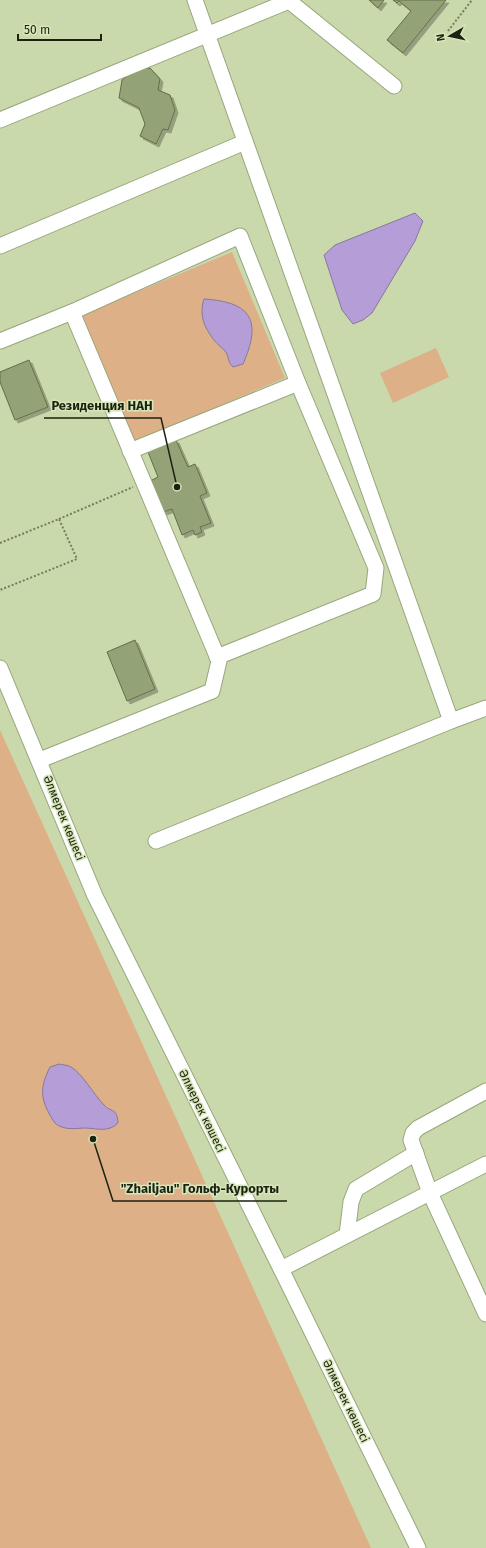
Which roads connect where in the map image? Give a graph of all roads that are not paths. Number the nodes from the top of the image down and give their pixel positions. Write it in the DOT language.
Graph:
graph roads {
  1 [pos="195,0"];
  2 [pos="207,34"];
  3 [pos="394,86"];
  4 [pos="0,120"];
  5 [pos="245,142"];
  6 [pos="0,246"];
  7 [pos="72,312"];
  8 [pos="0,341"];
  9 [pos="298,383"];
  10 [pos="130,451"];
  11 [pos="217,657"];
  12 [pos="0,668"];
  13 [pos="486,708"];
  14 [pos="451,721"];
  15 [pos="40,760"];
  16 [pos="156,841"];
  17 [pos="486,1091"];
  18 [pos="416,1153"];
  19 [pos="486,1164"];
  20 [pos="430,1193"];
  21 [pos="347,1235"];
  22 [pos="281,1269"];
  23 [pos="486,1314"];
  24 [pos="418,1548"];
  1 -- 2 [label="street"];
  2 -- 3 [label="street"];
  2 -- 4 [label="street"];
  2 -- 5 [label="street"];
  5 -- 6 [label="street"];
  5 -- 14 [label="street"];
  7 -- 8 [label="street"];
  7 -- 9 [label="street"];
  7 -- 10 [label="street"];
  9 -- 10 [label="street"];
  9 -- 11 [label="street"];
  10 -- 11 [label="street"];
  11 -- 15 [label="street"];
  12 -- 15 [label="street, Әлмерек көшесі"];
  13 -- 14 [label="street"];
  14 -- 16 [label="street"];
  15 -- 22 [label="street, Әлмерек көшесі"];
  17 -- 18 [label="street"];
  18 -- 20 [label="street"];
  18 -- 21 [label="street"];
  19 -- 20 [label="street"];
  20 -- 21 [label="street"];
  20 -- 23 [label="street"];
  21 -- 22 [label="street"];
  22 -- 24 [label="street, Әлмерек көшесі"];
}
